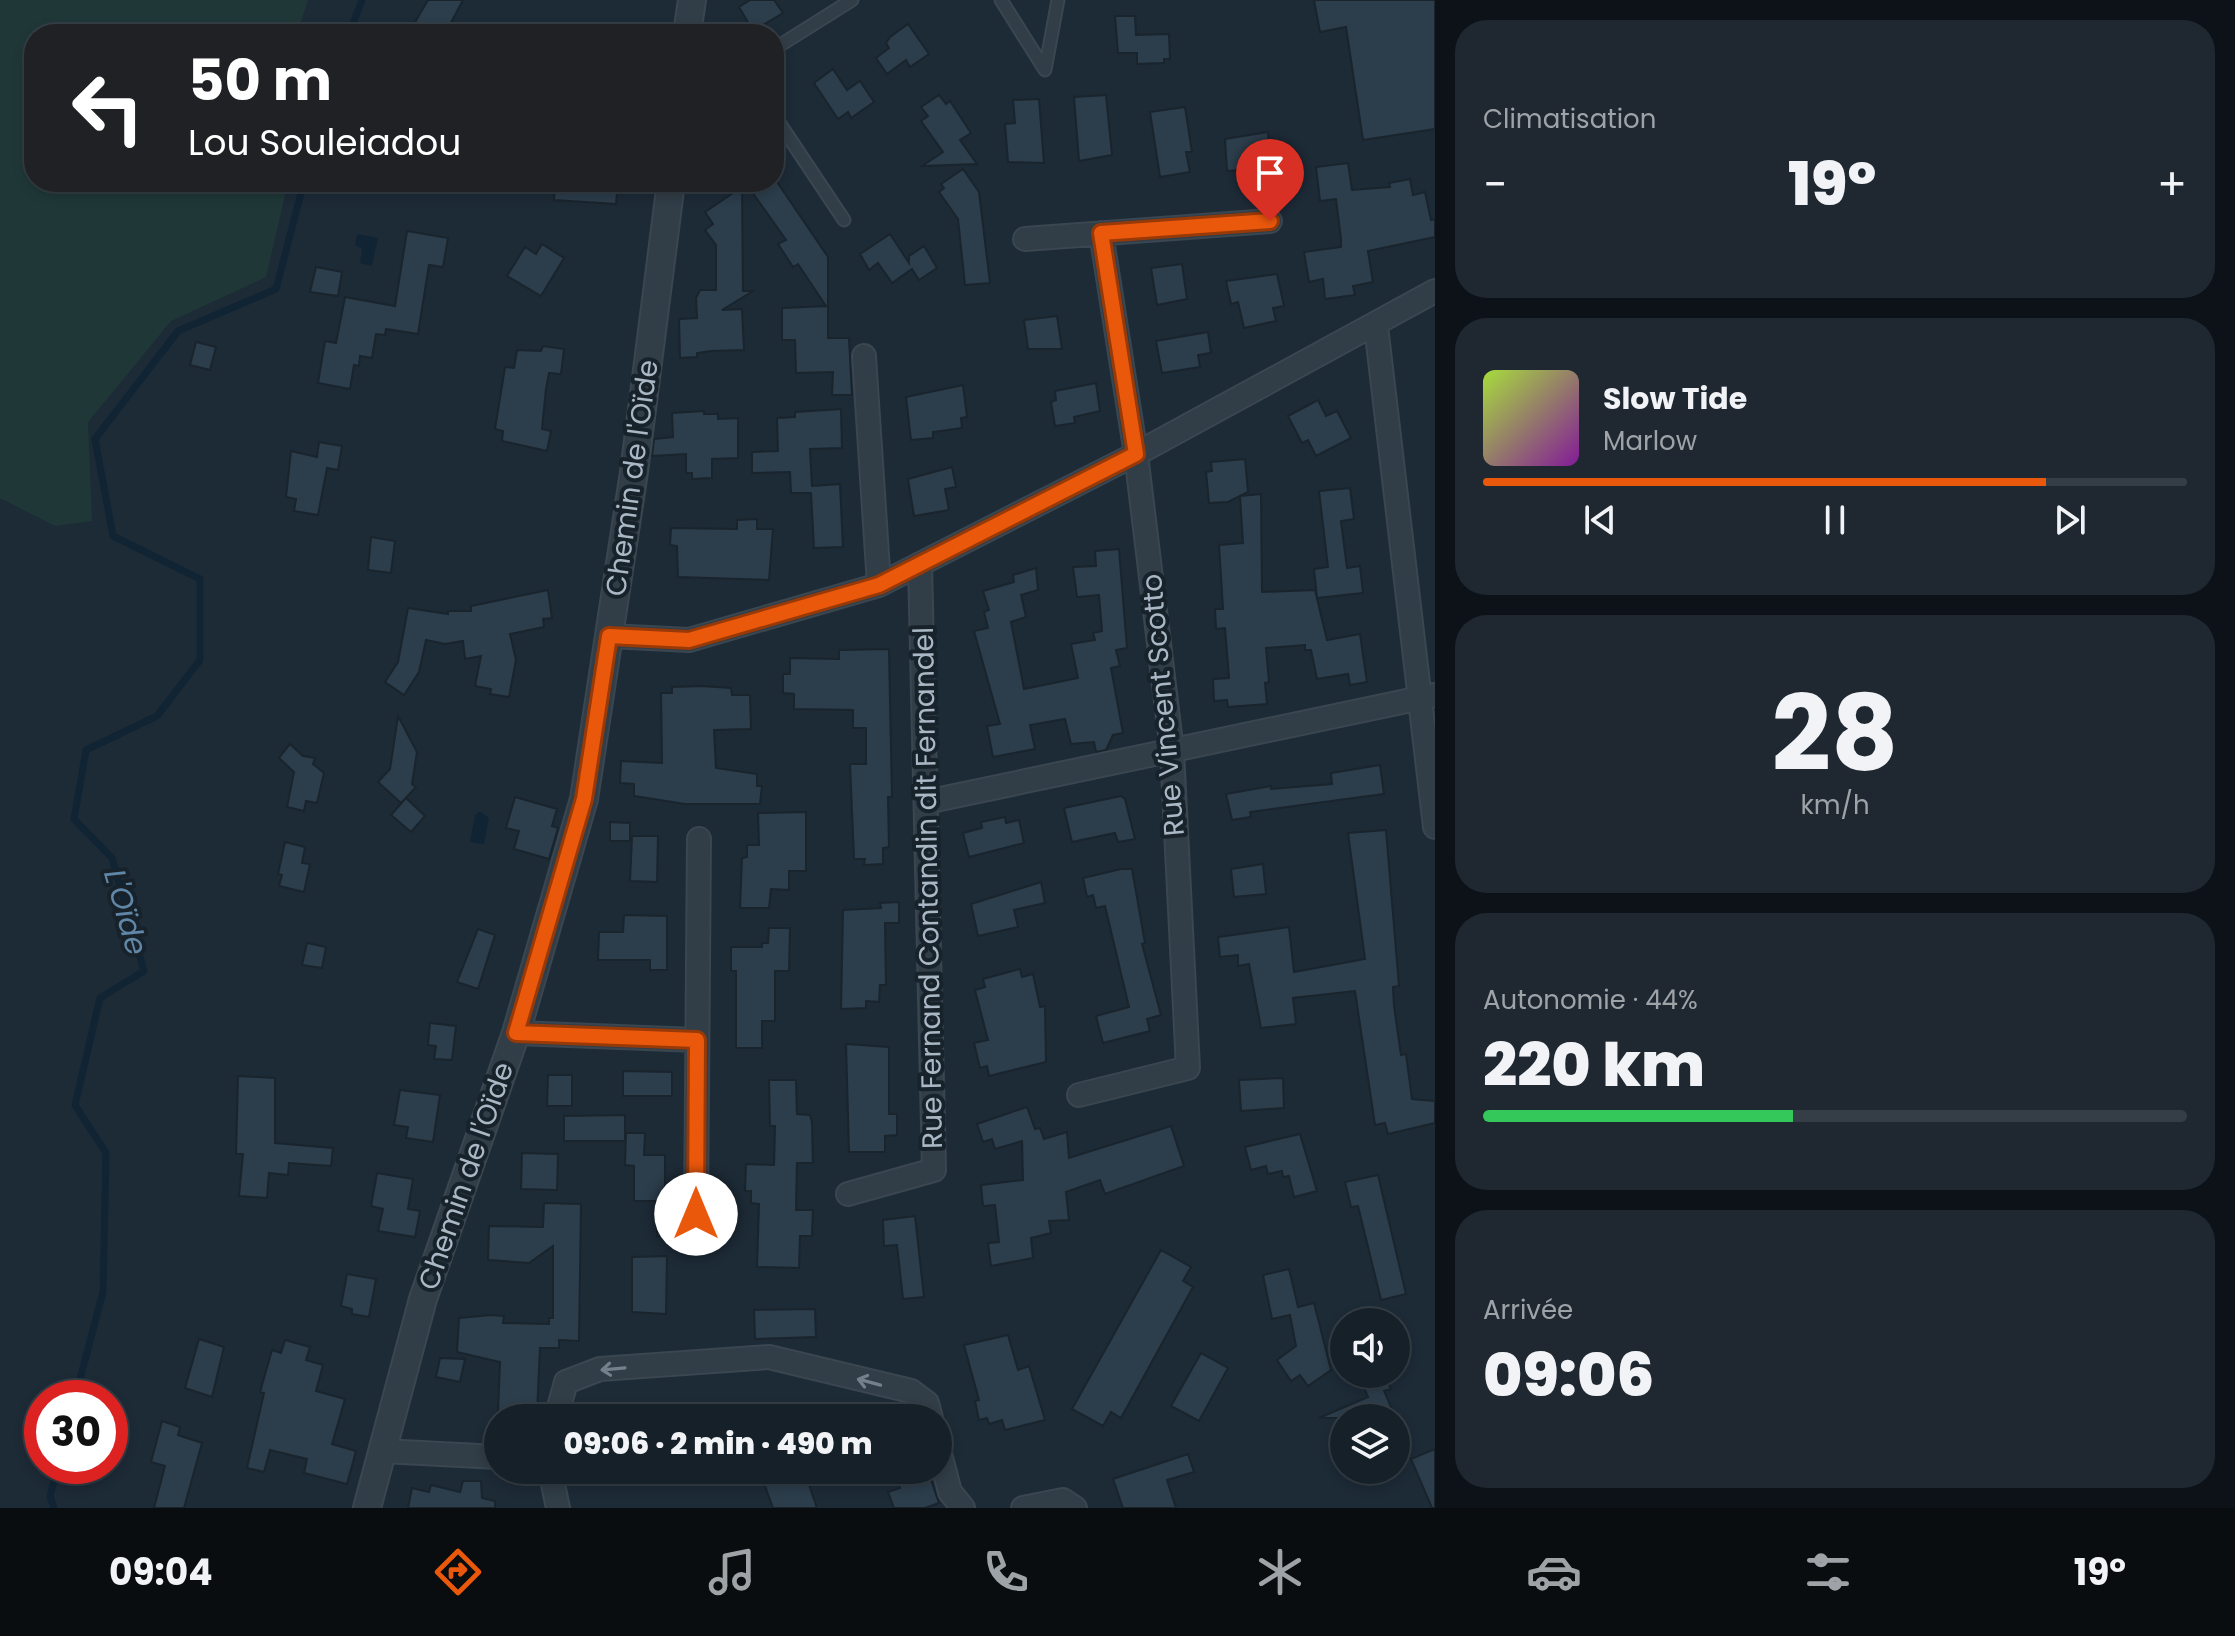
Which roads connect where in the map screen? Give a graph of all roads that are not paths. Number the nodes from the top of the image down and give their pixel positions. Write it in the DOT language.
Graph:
graph roads {
  1 [pos="692,0"];
  2 [pos="852,0"];
  3 [pos="1001,0"];
  4 [pos="1058,0"];
  5 [pos="688,24"];
  6 [pos="784,43"];
  7 [pos="784,130"];
  8 [pos="670,192"];
  9 [pos="844,220"];
  10 [pos="1270,221"];
  11 [pos="1101,233"];
  12 [pos="1025,239"];
  13 [pos="1435,291"];
  14 [pos="1376,326"];
  15 [pos="864,356"];
  16 [pos="1136,454"];
  17 [pos="920,564"];
  18 [pos="879,585"];
  19 [pos="609,636"];
  20 [pos="1428,696"];
  21 [pos="1172,751"];
  22 [pos="926,802"];
  23 [pos="1435,827"];
  24 [pos="699,839"];
  25 [pos="516,1033"];
  26 [pos="697,1040"];
  27 [pos="1079,1095"];
  28 [pos="848,1194"];
  29 [pos="696,1214"];
  30 [pos="560,1404"];
  31 [pos="927,1404"];
  32 [pos="383,1451"];
  33 [pos="484,1456"];
  34 [pos="553,1484"];
  35 [pos="948,1484"];
  36 [pos="367,1508"];
  37 [pos="558,1508"];
  38 [pos="963,1508"];
  39 [pos="1023,1508"];
  40 [pos="1075,1508"];
  1 -- 5 [label="street"];
  2 -- 6 [label="lane"];
  3 -- 4 [label="lane"];
  7 -- 9 [label="lane"];
  8 -- 19 [label="street, Chemin de l'Oïde"];
  10 -- 11 [label="street"];
  11 -- 12 [label="street"];
  11 -- 16 [label="street, Rue Vincent Scotto"];
  13 -- 14 [label="street"];
  14 -- 16 [label="street"];
  14 -- 20 [label="street"];
  15 -- 18 [label="street"];
  16 -- 17 [label="street"];
  16 -- 21 [label="street, Rue Vincent Scotto"];
  17 -- 18 [label="street"];
  17 -- 22 [label="street, Rue Fernand Contandin dit Fernandel"];
  18 -- 19 [label="street"];
  19 -- 25 [label="street, Chemin de l'Oïde"];
  20 -- 21 [label="street"];
  20 -- 23 [label="street"];
  21 -- 22 [label="street"];
  21 -- 27 [label="street, Rue Vincent Scotto"];
  22 -- 28 [label="street, Rue Fernand Contandin dit Fernandel"];
  24 -- 26 [label="street"];
  25 -- 26 [label="street"];
  25 -- 32 [label="street, Chemin de l'Oïde"];
  26 -- 29 [label="street"];
  31 -- 30 [label="street, one-way"];
  32 -- 33 [label="street"];
  32 -- 36 [label="street, Chemin de l'Oïde"];
  34 -- 37 [label="street"];
  35 -- 38 [label="street"];
  39 -- 40 [label="street"];
}
